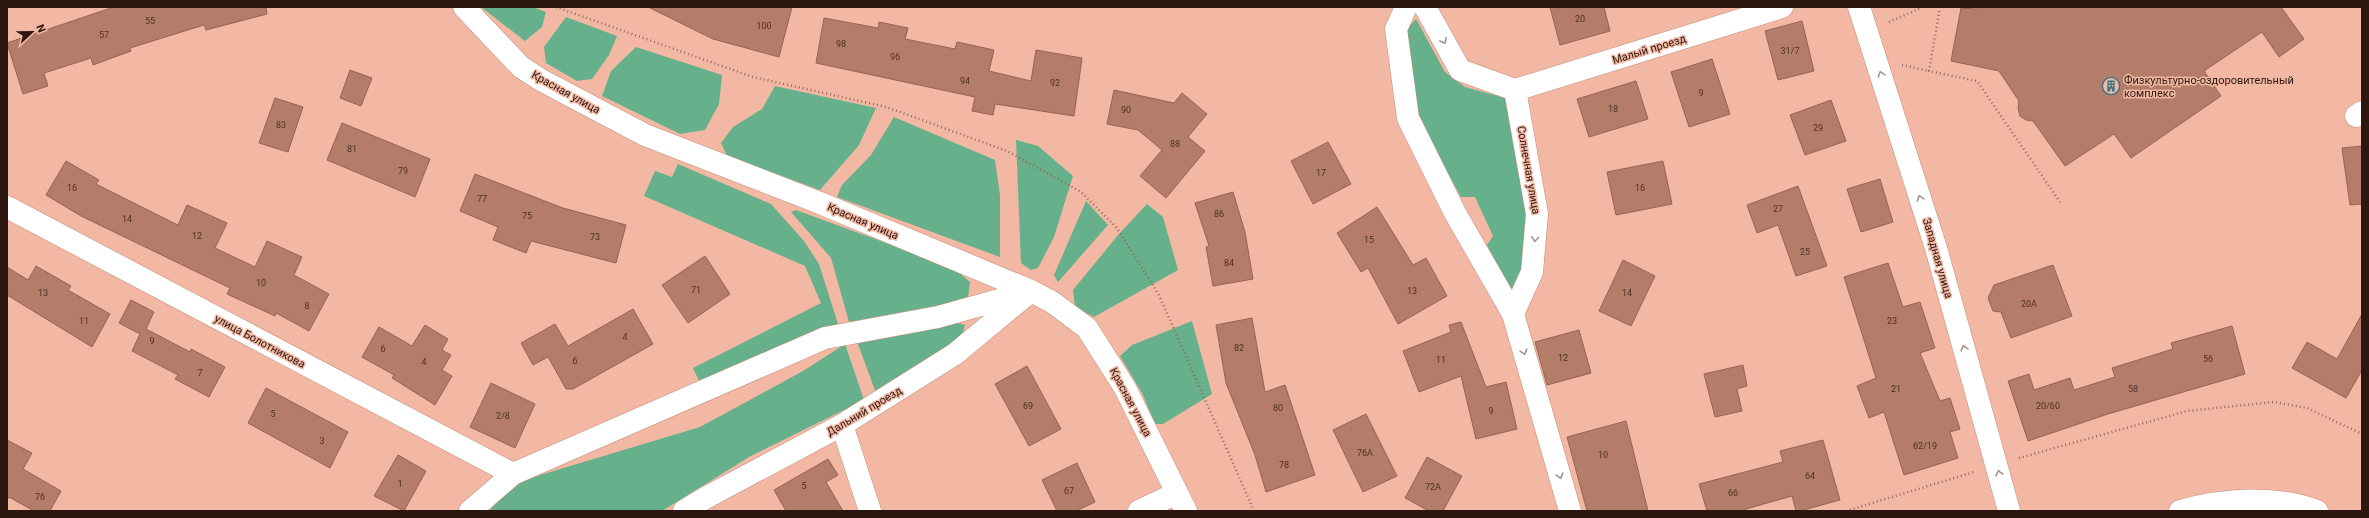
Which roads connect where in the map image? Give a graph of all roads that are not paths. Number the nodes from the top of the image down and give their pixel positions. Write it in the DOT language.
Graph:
graph roads {
  1 [pos="464,7"];
  2 [pos="1406,7"];
  3 [pos="1425,7"];
  4 [pos="1782,7"];
  5 [pos="1859,7"];
  6 [pos="1515,90"];
  7 [pos="7,207"];
  8 [pos="1031,291"];
  9 [pos="1512,314"];
  10 [pos="842,426"];
  11 [pos="513,474"];
  12 [pos="1182,502"];
  13 [pos="470,511"];
  14 [pos="684,511"];
  15 [pos="870,511"];
  16 [pos="1139,511"];
  17 [pos="1570,511"];
  18 [pos="2009,511"];
  19 [pos="2180,511"];
  20 [pos="2317,511"];
  1 -- 8 [label="street, Красная улица"];
  2 -- 9 [label="street"];
  3 -- 6 [label="street, one-way"];
  4 -- 6 [label="street, Малый проезд"];
  18 -- 5 [label="street, Западная улица, one-way"];
  6 -- 9 [label="street, Солнечная улица, one-way"];
  7 -- 11 [label="street, улица Болотникова"];
  8 -- 10 [label="street, Дальний проезд"];
  8 -- 11 [label="street"];
  8 -- 12 [label="street, Красная улица"];
  9 -- 17 [label="street, one-way"];
  10 -- 14 [label="street, Дальний проезд"];
  10 -- 15 [label="street"];
  11 -- 13 [label="street"];
  12 -- 16 [label="street"];
  19 -- 20 [label="street"];
}
